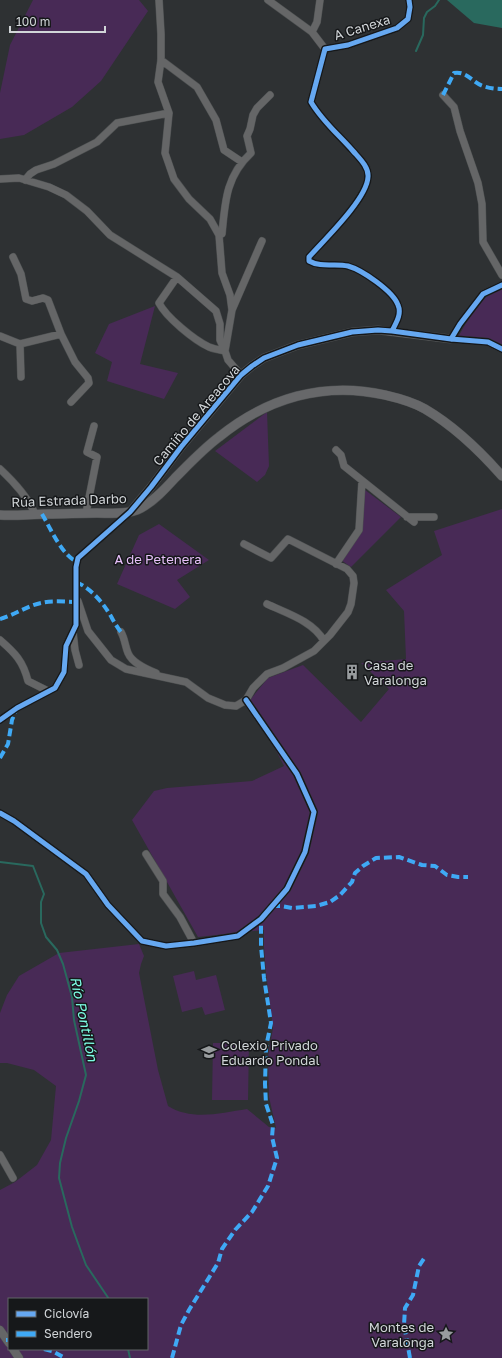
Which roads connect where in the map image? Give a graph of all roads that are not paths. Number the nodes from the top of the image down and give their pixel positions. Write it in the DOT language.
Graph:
graph roads {
  1 [pos="159,0"];
  2 [pos="268,0"];
  3 [pos="320,0"];
  4 [pos="409,0"];
  5 [pos="312,32"];
  6 [pos="325,49"];
  7 [pos="161,60"];
  8 [pos="270,95"];
  9 [pos="443,95"];
  10 [pos="169,112"];
  11 [pos="242,162"];
  12 [pos="0,179"];
  13 [pos="25,180"];
  14 [pos="219,235"];
  15 [pos="262,241"];
  16 [pos="13,257"];
  17 [pos="502,275"];
  18 [pos="176,277"];
  19 [pos="502,285"];
  20 [pos="232,310"];
  21 [pos="392,331"];
  22 [pos="61,334"];
  23 [pos="0,336"];
  24 [pos="451,339"];
  25 [pos="20,344"];
  26 [pos="502,349"];
  27 [pos="225,351"];
  28 [pos="241,375"];
  29 [pos="21,377"];
  30 [pos="71,402"];
  31 [pos="94,426"];
  32 [pos="336,450"];
  33 [pos="0,470"];
  34 [pos="502,476"];
  35 [pos="362,481"];
  36 [pos="130,512"];
  37 [pos="86,513"];
  38 [pos="119,513"];
  39 [pos="35,514"];
  40 [pos="0,515"];
  41 [pos="407,517"];
  42 [pos="434,518"];
  43 [pos="414,522"];
  44 [pos="116,525"];
  45 [pos="244,544"];
  46 [pos="336,564"];
  47 [pos="76,595"];
  48 [pos="267,604"];
  49 [pos="73,632"];
  50 [pos="121,632"];
  51 [pos="0,640"];
  52 [pos="324,641"];
  53 [pos="79,665"];
  54 [pos="163,677"];
  55 [pos="48,692"];
  56 [pos="246,700"];
  57 [pos="0,720"];
  58 [pos="0,813"];
  59 [pos="146,854"];
  60 [pos="194,943"];
  61 [pos="0,1155"];
  62 [pos="13,1178"];
  63 [pos="0,1330"];
  64 [pos="8,1342"];
  1 -- 7 [label="street"];
  2 -- 5 [label="street"];
  3 -- 5 [label="street"];
  4 -- 6 [label="street, A Canexa"];
  5 -- 6 [label="street"];
  6 -- 21 [label="street"];
  7 -- 10 [label="street"];
  7 -- 11 [label="street"];
  8 -- 11 [label="street"];
  9 -- 17 [label="street"];
  10 -- 13 [label="street"];
  10 -- 14 [label="street"];
  11 -- 14 [label="street"];
  12 -- 13 [label="street"];
  13 -- 18 [label="street"];
  14 -- 20 [label="street"];
  15 -- 20 [label="street"];
  16 -- 22 [label="street"];
  18 -- 27 [label="street"];
  18 -- 27 [label="street"];
  19 -- 24 [label="street"];
  20 -- 27 [label="street"];
  21 -- 24 [label="street, Camiño de Areacova"];
  21 -- 28 [label="street, Camiño de Areacova"];
  22 -- 25 [label="street"];
  22 -- 30 [label="street"];
  23 -- 25 [label="street"];
  24 -- 26 [label="street, Camiño de Areacova"];
  25 -- 29 [label="street"];
  27 -- 28 [label="street"];
  28 -- 36 [label="street, Camiño de Areacova"];
  31 -- 37 [label="street"];
  32 -- 35 [label="street"];
  33 -- 39 [label="street"];
  34 -- 36 [label="main road, Rúa Estrada Darbo"];
  35 -- 41 [label="street"];
  35 -- 46 [label="street"];
  36 -- 38 [label="main road, Rúa Estrada Darbo"];
  36 -- 44 [label="street"];
  37 -- 38 [label="main road, Rúa Estrada Darbo"];
  37 -- 39 [label="main road, Rúa Estrada Darbo"];
  38 -- 44 [label="street"];
  39 -- 40 [label="main road, Rúa Estrada Darbo"];
  41 -- 42 [label="street"];
  41 -- 43 [label="street"];
  44 -- 47 [label="street"];
  45 -- 46 [label="street"];
  46 -- 52 [label="street"];
  47 -- 49 [label="street"];
  47 -- 54 [label="street"];
  48 -- 52 [label="street"];
  49 -- 53 [label="street"];
  49 -- 55 [label="street"];
  50 -- 54 [label="street"];
  51 -- 55 [label="street"];
  52 -- 56 [label="street"];
  54 -- 56 [label="street"];
  55 -- 57 [label="street"];
  56 -- 60 [label="street"];
  58 -- 60 [label="street"];
  59 -- 60 [label="street"];
  61 -- 62 [label="street"];
  63 -- 64 [label="street"];
}
